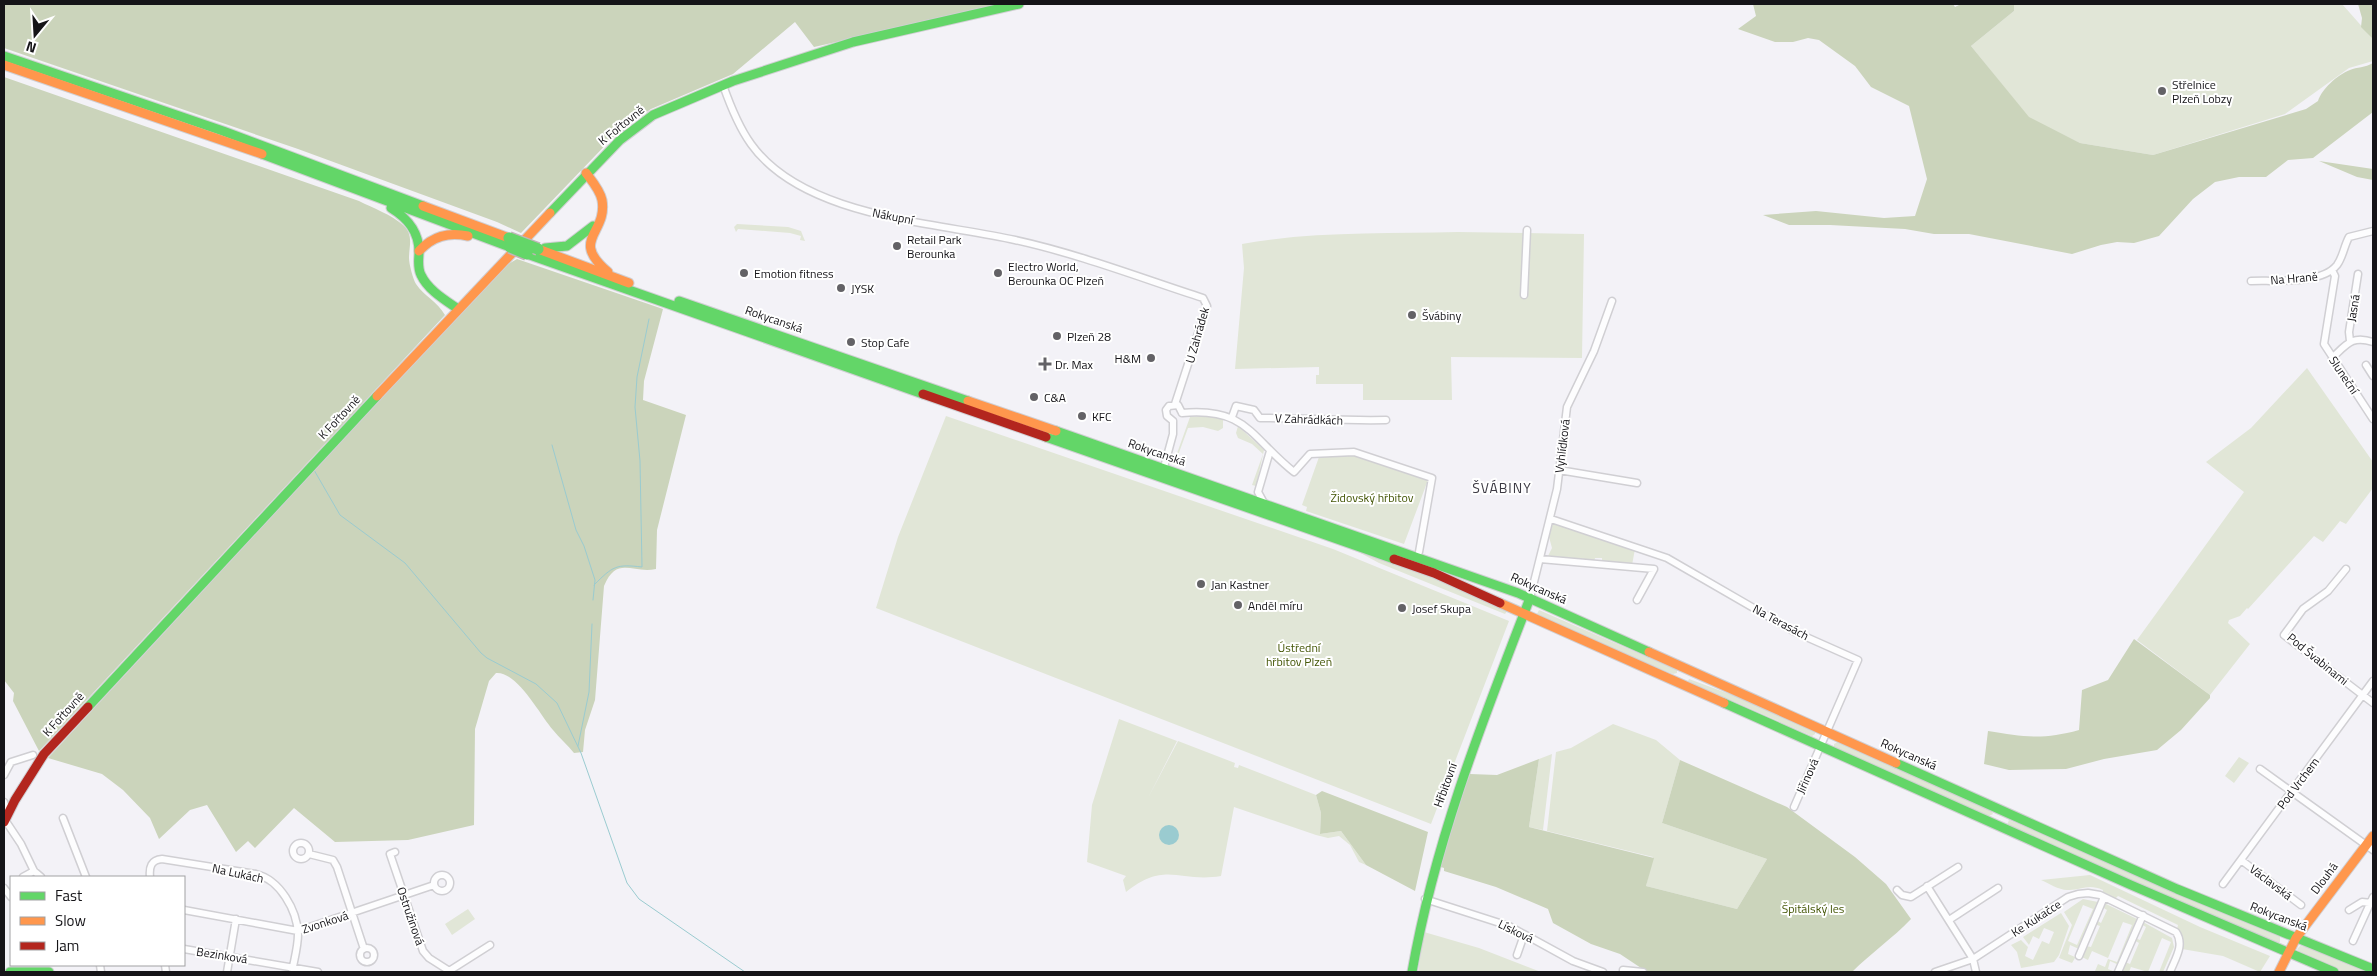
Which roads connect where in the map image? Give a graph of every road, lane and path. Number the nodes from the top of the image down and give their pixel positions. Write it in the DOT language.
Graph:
graph roads {
  1 [pos="1019,4"];
  2 [pos="4,56"];
  3 [pos="4,65"];
  4 [pos="725,84"];
  5 [pos="586,173"];
  6 [pos="357,189"];
  7 [pos="602,212"];
  8 [pos="1526,230"];
  9 [pos="2373,231"];
  10 [pos="509,242"];
  11 [pos="533,248"];
  12 [pos="419,252"];
  13 [pos="1114,269"];
  14 [pos="2332,270"];
  15 [pos="2358,274"];
  16 [pos="620,280"];
  17 [pos="2251,281"];
  18 [pos="1524,295"];
  19 [pos="1612,300"];
  20 [pos="668,304"];
  21 [pos="458,309"];
  22 [pos="2350,342"];
  23 [pos="2373,342"];
  24 [pos="2332,358"];
  25 [pos="2366,365"];
  26 [pos="2373,376"];
  27 [pos="1175,404"];
  28 [pos="1182,412"];
  29 [pos="1232,417"];
  30 [pos="2373,417"];
  31 [pos="1386,420"];
  32 [pos="1173,421"];
  33 [pos="1270,451"];
  34 [pos="1559,470"];
  35 [pos="1162,474"];
  36 [pos="1637,483"];
  37 [pos="1264,503"];
  38 [pos="1551,519"];
  39 [pos="1419,552"];
  40 [pos="1540,559"];
  41 [pos="2346,569"];
  42 [pos="1530,598"];
  43 [pos="1637,600"];
  44 [pos="1524,613"];
  45 [pos="2373,682"];
  46 [pos="2363,695"];
  47 [pos="2373,703"];
  48 [pos="1826,732"];
  49 [pos="1821,746"];
  50 [pos="33,754"];
  51 [pos="2260,769"];
  52 [pos="4,775"];
  53 [pos="2292,792"];
  54 [pos="4,802"];
  55 [pos="1794,807"];
  56 [pos="6,818"];
  57 [pos="63,818"];
  58 [pos="2373,836"];
  59 [pos="2370,848"];
  60 [pos="396,852"];
  61 [pos="309,854"];
  62 [pos="2241,860"];
  63 [pos="1958,867"];
  64 [pos="34,871"];
  65 [pos="25,876"];
  66 [pos="40,876"];
  67 [pos="86,876"];
  68 [pos="150,876"];
  69 [pos="2223,884"];
  70 [pos="434,886"];
  71 [pos="1927,886"];
  72 [pos="1998,888"];
  73 [pos="1897,890"];
  74 [pos="404,896"];
  75 [pos="2104,897"];
  76 [pos="1425,899"];
  77 [pos="2372,901"];
  78 [pos="2301,905"];
  79 [pos="185,910"];
  80 [pos="2349,910"];
  81 [pos="352,913"];
  82 [pos="2143,915"];
  83 [pos="236,919"];
  84 [pos="1949,920"];
  85 [pos="298,931"];
  86 [pos="1524,934"];
  87 [pos="2296,938"];
  88 [pos="2353,941"];
  89 [pos="490,945"];
  90 [pos="364,948"];
  91 [pos="185,949"];
  92 [pos="2288,952"];
  93 [pos="229,956"];
  94 [pos="1516,956"];
  95 [pos="2079,956"];
  96 [pos="1972,959"];
  97 [pos="4,968"];
  98 [pos="2373,969"];
  99 [pos="292,970"];
  100 [pos="15,972"];
  101 [pos="49,972"];
  102 [pos="227,972"];
  103 [pos="318,972"];
  104 [pos="450,972"];
  105 [pos="1412,972"];
  106 [pos="1603,972"];
  107 [pos="1622,972"];
  108 [pos="1643,972"];
  109 [pos="1936,972"];
  110 [pos="1976,972"];
  111 [pos="2118,972"];
  112 [pos="2170,972"];
  113 [pos="2279,972"];
  114 [pos="2334,972"];
  1 -- 4 [label="main road, K Fořtovně"];
  2 -- 10 [label="main road"];
  3 -- 6 [label="main road"];
  4 -- 5 [label="main road, K Fořtovně"];
  4 -- 13 [label="street, Nákupní"];
  5 -- 7 [label="main road"];
  5 -- 21 [label="main road, K Fořtovně"];
  6 -- 10 [label="main road"];
  6 -- 12 [label="main road"];
  7 -- 11 [label="main road"];
  7 -- 16 [label="main road"];
  8 -- 18 [label="street"];
  9 -- 14 [label="street, Na Hraně"];
  10 -- 11 [label="main road, bridge"];
  10 -- 12 [label="main road"];
  11 -- 16 [label="main road"];
  11 -- 20 [label="main road"];
  12 -- 21 [label="main road"];
  13 -- 27 [label="street, U Zahrádek"];
  14 -- 17 [label="street, Na Hraně"];
  14 -- 24 [label="street, Sluneční"];
  15 -- 22 [label="street, Jasná"];
  16 -- 20 [label="main road"];
  19 -- 34 [label="street, Vyhlídková"];
  20 -- 35 [label="main road, Rokycanská"];
  21 -- 56 [label="main road, K Fořtovně"];
  22 -- 23 [label="street"];
  22 -- 24 [label="street"];
  24 -- 30 [label="street, Sluneční"];
  25 -- 26 [label="street"];
  27 -- 28 [label="street"];
  27 -- 32 [label="street"];
  28 -- 29 [label="street"];
  28 -- 32 [label="street"];
  29 -- 31 [label="street, V Zahrádkách"];
  29 -- 33 [label="street"];
  32 -- 35 [label="street"];
  33 -- 37 [label="street"];
  33 -- 39 [label="street"];
  34 -- 36 [label="street"];
  34 -- 38 [label="street, Vyhlídková"];
  35 -- 37 [label="main road, Rokycanská"];
  35 -- 44 [label="main road, Rokycanská"];
  37 -- 42 [label="main road, Rokycanská"];
  38 -- 40 [label="street, Vyhlídková"];
  38 -- 48 [label="street, Na Terasách"];
  40 -- 42 [label="street, Vyhlídková"];
  40 -- 43 [label="street"];
  41 -- 46 [label="street, Pod Švabinami"];
  42 -- 44 [label="main road, Hřbitovní"];
  42 -- 48 [label="main road, Rokycanská"];
  44 -- 49 [label="main road, Rokycanská"];
  44 -- 76 [label="main road, Hřbitovní"];
  45 -- 46 [label="street, Pod Vrchem"];
  46 -- 47 [label="street, Pod Švabinami"];
  46 -- 53 [label="street, Pod Vrchem"];
  48 -- 49 [label="street, Jiřinová"];
  48 -- 87 [label="main road, Rokycanská"];
  49 -- 55 [label="street, Jiřinová"];
  49 -- 92 [label="main road, Rokycanská"];
  50 -- 52 [label="street"];
  51 -- 53 [label="street"];
  53 -- 59 [label="street"];
  53 -- 62 [label="street, Pod Vrchem"];
  54 -- 56 [label="street"];
  56 -- 64 [label="street"];
  57 -- 67 [label="street"];
  58 -- 59 [label="main road, Dlouhá"];
  59 -- 87 [label="main road, Dlouhá"];
  60 -- 74 [label="street, Ostružinová"];
  61 -- 81 [label="street"];
  62 -- 69 [label="street, Pod Vrchem"];
  62 -- 78 [label="street, Václavská"];
  63 -- 71 [label="street"];
  64 -- 65 [label="street"];
  64 -- 66 [label="street"];
  68 -- 85 [label="street, Na Lukách"];
  70 -- 74 [label="street, Zvonková"];
  71 -- 73 [label="street"];
  71 -- 84 [label="street"];
  72 -- 84 [label="street"];
  74 -- 81 [label="street, Zvonková"];
  74 -- 104 [label="street, Ostružinová"];
  75 -- 82 [label="street, Ke Kukačce"];
  75 -- 95 [label="street"];
  75 -- 96 [label="street, Ke Kukačce"];
  76 -- 86 [label="street, Lísková"];
  76 -- 105 [label="main road, Hřbitovní"];
  77 -- 80 [label="street"];
  77 -- 88 [label="street"];
  79 -- 83 [label="street, Zvonková"];
  81 -- 85 [label="street, Zvonková"];
  81 -- 90 [label="street"];
  82 -- 111 [label="street"];
  82 -- 112 [label="street, Ke Kukačce"];
  83 -- 85 [label="street, Zvonková"];
  83 -- 93 [label="street"];
  84 -- 96 [label="street"];
  85 -- 99 [label="street"];
  86 -- 94 [label="street"];
  86 -- 106 [label="street, Lísková"];
  87 -- 92 [label="main road, Dlouhá"];
  87 -- 98 [label="main road, Rokycanská"];
  89 -- 104 [label="street"];
  91 -- 93 [label="street, Bezinková"];
  92 -- 113 [label="main road, Dlouhá"];
  92 -- 114 [label="main road, Rokycanská"];
  93 -- 99 [label="street, Bezinková"];
  93 -- 102 [label="street"];
  96 -- 109 [label="street, Ke Kukačce"];
  96 -- 110 [label="street"];
  97 -- 100 [label="main road"];
  99 -- 103 [label="street, Bezinková"];
  100 -- 101 [label="main road"];
  107 -- 108 [label="street"];
}
